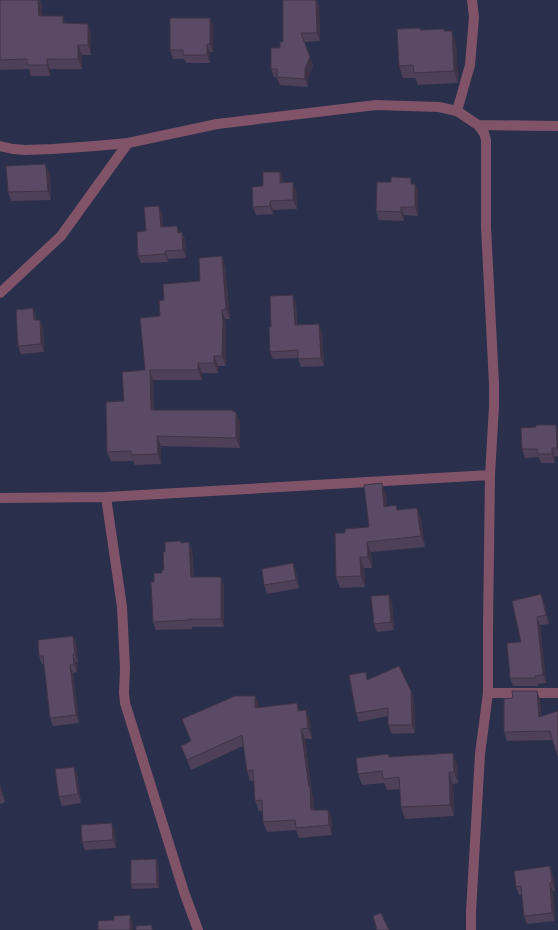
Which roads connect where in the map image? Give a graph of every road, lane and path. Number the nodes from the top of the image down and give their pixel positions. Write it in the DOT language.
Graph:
graph roads {
  1 [pos="472,0"];
  2 [pos="457,111"];
  3 [pos="478,125"];
  4 [pos="558,126"];
  5 [pos="128,143"];
  6 [pos="0,146"];
  7 [pos="0,292"];
  8 [pos="490,475"];
  9 [pos="106,497"];
  10 [pos="0,498"];
  11 [pos="488,693"];
  12 [pos="558,693"];
  13 [pos="198,930"];
  14 [pos="471,930"];
  1 -- 2 [label="street"];
  2 -- 3 [label="street"];
  2 -- 5 [label="street"];
  3 -- 4 [label="street"];
  3 -- 8 [label="street"];
  5 -- 6 [label="street"];
  5 -- 7 [label="street"];
  8 -- 9 [label="street"];
  8 -- 11 [label="street"];
  9 -- 10 [label="street"];
  9 -- 13 [label="street"];
  11 -- 12 [label="street"];
  11 -- 14 [label="street"];
}
